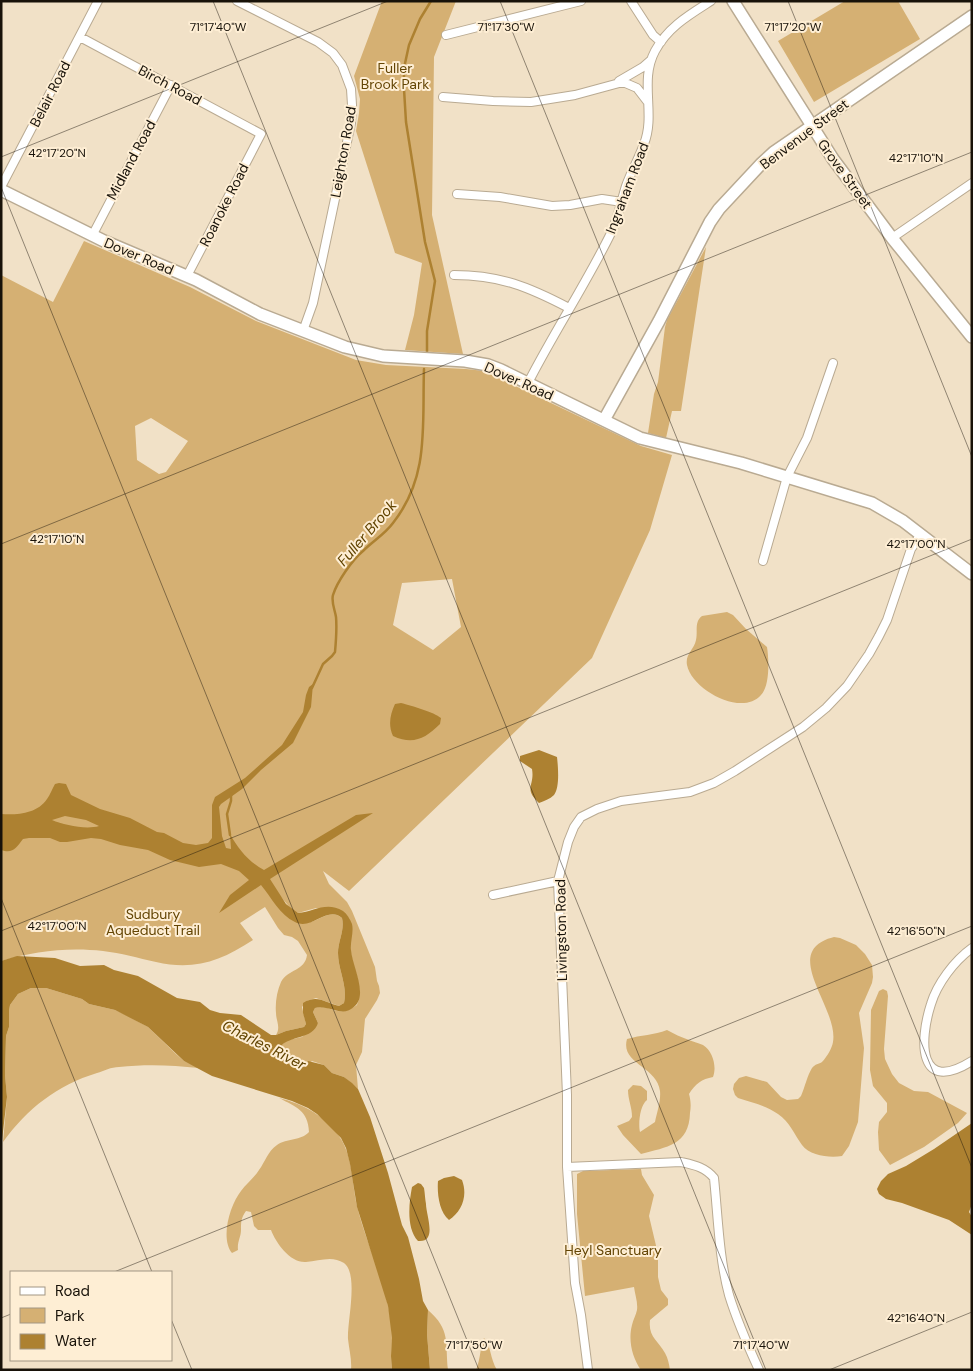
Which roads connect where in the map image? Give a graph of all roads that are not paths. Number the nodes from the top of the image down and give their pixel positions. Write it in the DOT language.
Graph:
graph roads {
  1 [pos="98,1"];
  2 [pos="237,1"];
  3 [pos="581,1"];
  4 [pos="631,1"];
  5 [pos="711,1"];
  6 [pos="733,1"];
  7 [pos="972,16"];
  8 [pos="446,35"];
  9 [pos="80,36"];
  10 [pos="661,42"];
  11 [pos="653,56"];
  12 [pos="616,83"];
  13 [pos="170,85"];
  14 [pos="443,97"];
  15 [pos="648,103"];
  16 [pos="811,127"];
  17 [pos="261,134"];
  18 [pos="972,183"];
  19 [pos="1,189"];
  20 [pos="457,194"];
  21 [pos="622,202"];
  22 [pos="92,236"];
  23 [pos="892,238"];
  24 [pos="454,275"];
  25 [pos="187,276"];
  26 [pos="569,308"];
  27 [pos="303,331"];
  28 [pos="972,337"];
  29 [pos="833,363"];
  30 [pos="528,383"];
  31 [pos="604,420"];
  32 [pos="787,477"];
  33 [pos="921,534"];
  34 [pos="763,561"];
  35 [pos="972,574"];
  36 [pos="558,881"];
  37 [pos="493,895"];
  38 [pos="972,948"];
  39 [pos="972,1061"];
  40 [pos="567,1166"];
  41 [pos="588,1370"];
  42 [pos="759,1370"];
  1 -- 9 [label="street, Belair Road"];
  2 -- 27 [label="street, Leighton Road"];
  3 -- 8 [label="street"];
  4 -- 10 [label="street"];
  5 -- 10 [label="street, Ingraham Road"];
  6 -- 16 [label="street, Grove Street"];
  7 -- 16 [label="street, Benvenue Street"];
  9 -- 13 [label="street, Birch Road"];
  9 -- 19 [label="street, Belair Road"];
  10 -- 11 [label="street, Ingraham Road"];
  11 -- 12 [label="street"];
  11 -- 15 [label="street, Ingraham Road"];
  12 -- 14 [label="street"];
  12 -- 15 [label="street"];
  13 -- 17 [label="street, Birch Road"];
  13 -- 22 [label="street, Midland Road"];
  15 -- 21 [label="street, Ingraham Road"];
  16 -- 23 [label="street, Grove Street"];
  16 -- 31 [label="street, Benvenue Street"];
  17 -- 25 [label="street, Roanoke Road"];
  18 -- 23 [label="street"];
  19 -- 22 [label="street, Dover Road"];
  20 -- 21 [label="street"];
  21 -- 26 [label="street, Ingraham Road"];
  22 -- 25 [label="street, Dover Road"];
  23 -- 28 [label="street, Grove Street"];
  24 -- 26 [label="street"];
  25 -- 27 [label="street, Dover Road"];
  26 -- 30 [label="street, Ingraham Road"];
  27 -- 30 [label="street, Dover Road"];
  29 -- 32 [label="street"];
  30 -- 31 [label="street, Dover Road"];
  31 -- 32 [label="street, Dover Road"];
  32 -- 33 [label="street, Dover Road"];
  32 -- 34 [label="street"];
  33 -- 35 [label="street, Dover Road"];
  33 -- 36 [label="street, Livingston Road"];
  36 -- 37 [label="street"];
  36 -- 40 [label="street, Livingston Road"];
  38 -- 39 [label="street"];
  40 -- 41 [label="street, Livingston Road"];
  40 -- 42 [label="street"];
}
